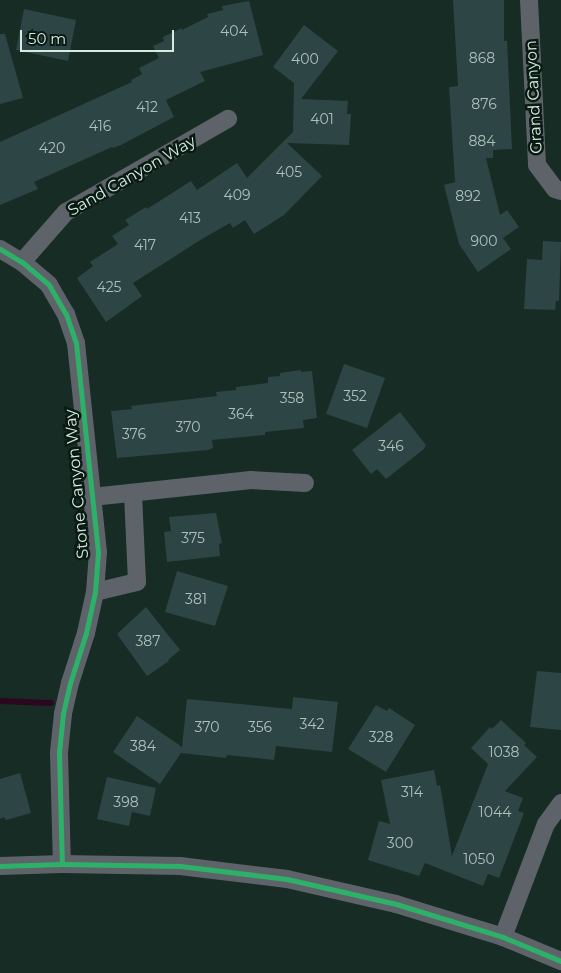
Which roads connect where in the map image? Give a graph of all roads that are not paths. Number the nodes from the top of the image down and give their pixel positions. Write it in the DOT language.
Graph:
graph roads {
  1 [pos="529,0"];
  2 [pos="228,119"];
  3 [pos="558,190"];
  4 [pos="0,249"];
  5 [pos="22,262"];
  6 [pos="306,483"];
  7 [pos="133,493"];
  8 [pos="92,497"];
  9 [pos="95,592"];
  10 [pos="561,803"];
  11 [pos="62,864"];
  12 [pos="0,866"];
  13 [pos="503,937"];
  14 [pos="561,961"];
  1 -- 3 [label="street, Grand Canyon"];
  2 -- 5 [label="street, Sand Canyon Way"];
  4 -- 5 [label="street, Stone Canyon Way"];
  5 -- 8 [label="street, Stone Canyon Way"];
  6 -- 7 [label="street"];
  7 -- 8 [label="street"];
  7 -- 9 [label="street"];
  8 -- 9 [label="street, Stone Canyon Way"];
  9 -- 11 [label="street, Stone Canyon Way"];
  10 -- 13 [label="street"];
  11 -- 12 [label="street"];
  11 -- 13 [label="street"];
  13 -- 14 [label="street"];
}
